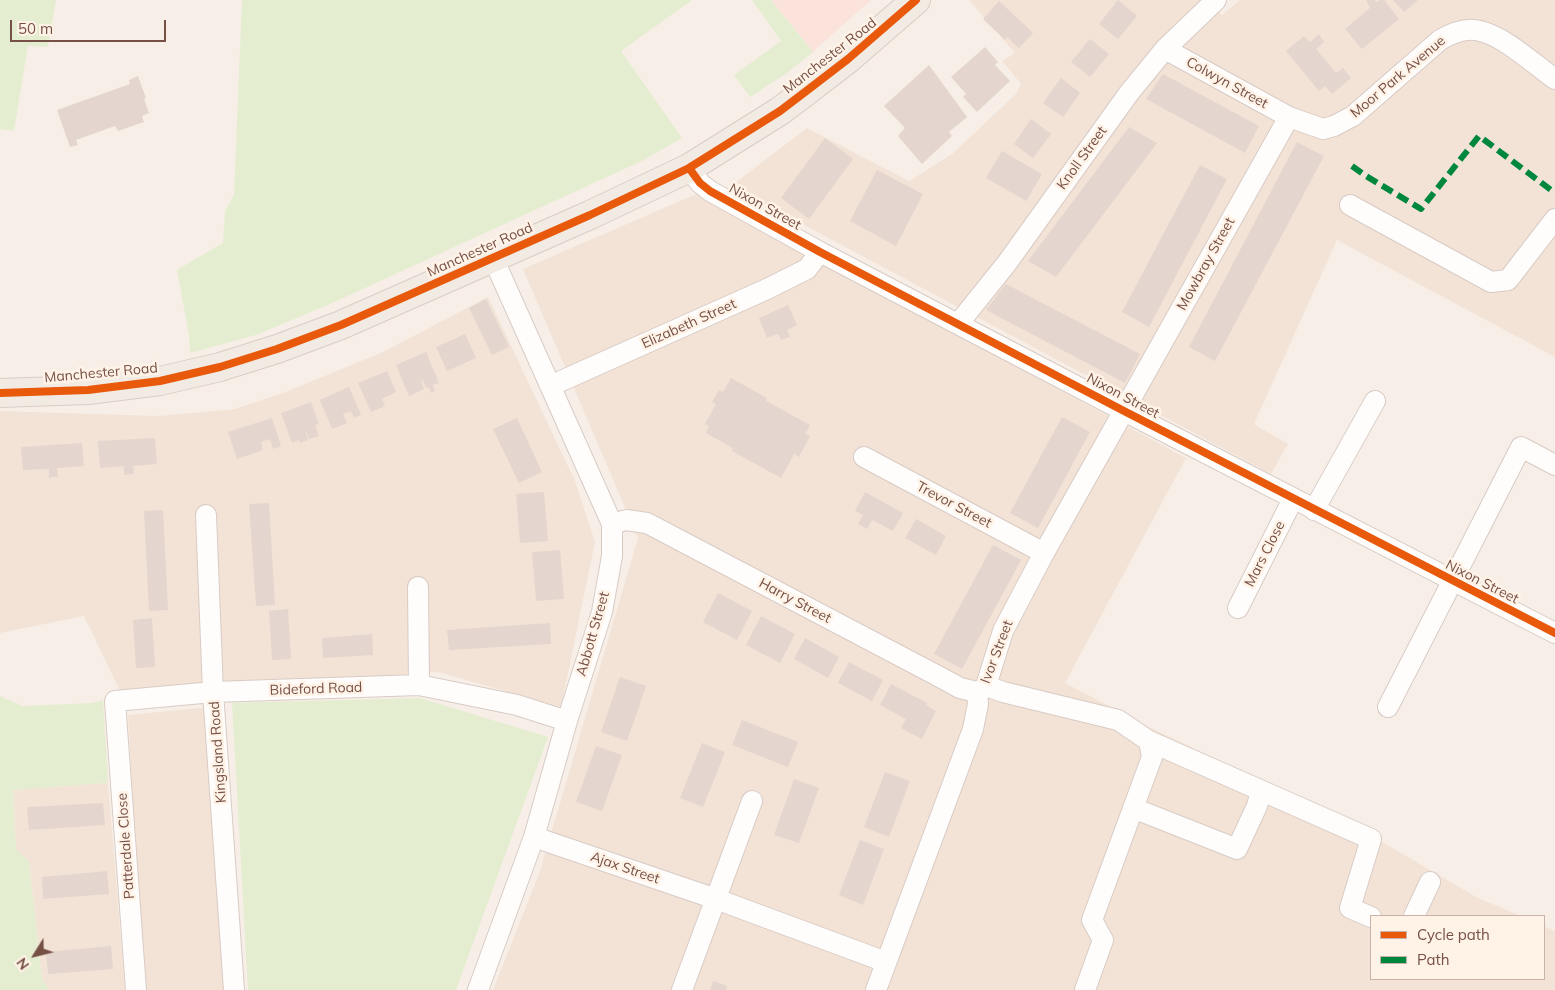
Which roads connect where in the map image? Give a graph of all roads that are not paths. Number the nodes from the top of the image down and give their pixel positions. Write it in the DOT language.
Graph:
graph roads {
  1 [pos="916,0"];
  2 [pos="1216,0"];
  3 [pos="1165,49"];
  4 [pos="1555,79"];
  5 [pos="1288,117"];
  6 [pos="689,168"];
  7 [pos="1350,205"];
  8 [pos="1555,219"];
  9 [pos="820,252"];
  10 [pos="493,258"];
  11 [pos="958,324"];
  12 [pos="550,386"];
  13 [pos="0,392"];
  14 [pos="1375,400"];
  15 [pos="1124,411"];
  16 [pos="864,457"];
  17 [pos="1555,465"];
  18 [pos="1293,499"];
  19 [pos="1314,510"];
  20 [pos="206,515"];
  21 [pos="612,524"];
  22 [pos="1044,553"];
  23 [pos="1453,581"];
  24 [pos="418,587"];
  25 [pos="1238,608"];
  26 [pos="1555,633"];
  27 [pos="419,685"];
  28 [pos="981,689"];
  29 [pos="214,692"];
  30 [pos="115,701"];
  31 [pos="1388,707"];
  32 [pos="567,720"];
  33 [pos="1149,741"];
  34 [pos="1261,791"];
  35 [pos="752,801"];
  36 [pos="1133,808"];
  37 [pos="534,837"];
  38 [pos="1430,882"];
  39 [pos="716,899"];
  40 [pos="1414,915"];
  41 [pos="1370,916"];
  42 [pos="886,962"];
  43 [pos="136,990"];
  44 [pos="234,990"];
  45 [pos="478,990"];
  46 [pos="682,990"];
  47 [pos="876,990"];
  48 [pos="1085,990"];
  1 -- 6 [label="main road, Manchester Road"];
  2 -- 3 [label="street, Knoll Street"];
  3 -- 5 [label="street, Colwyn Street"];
  3 -- 11 [label="street, Knoll Street"];
  4 -- 5 [label="street, Moor Park Avenue"];
  5 -- 15 [label="street, Mowbray Street"];
  6 -- 9 [label="street, Nixon Street"];
  6 -- 10 [label="main road, Manchester Road"];
  7 -- 8 [label="street"];
  9 -- 11 [label="street, Nixon Street"];
  9 -- 12 [label="street, Elizabeth Street"];
  10 -- 12 [label="street, Abbott Street"];
  10 -- 13 [label="main road, Manchester Road"];
  11 -- 15 [label="street, Nixon Street"];
  12 -- 21 [label="street, Abbott Street"];
  14 -- 19 [label="street"];
  15 -- 18 [label="street, Nixon Street"];
  15 -- 22 [label="street, Ivor Street"];
  16 -- 22 [label="street, Trevor Street"];
  17 -- 23 [label="street"];
  18 -- 19 [label="street, Nixon Street"];
  18 -- 25 [label="street, Mars Close"];
  19 -- 23 [label="street, Nixon Street"];
  20 -- 29 [label="street, Kingsland Road"];
  21 -- 28 [label="street, Harry Street"];
  21 -- 32 [label="street, Abbott Street"];
  22 -- 28 [label="street, Ivor Street"];
  23 -- 26 [label="street, Nixon Street"];
  23 -- 31 [label="street"];
  24 -- 27 [label="street"];
  27 -- 29 [label="street, Bideford Road"];
  27 -- 32 [label="street, Bideford Road"];
  28 -- 33 [label="street, Harry Street"];
  28 -- 42 [label="street, Ivor Street"];
  29 -- 30 [label="street, Bideford Road"];
  29 -- 44 [label="street, Kingsland Road"];
  30 -- 43 [label="street, Patterdale Close"];
  32 -- 37 [label="street, Abbott Street"];
  33 -- 34 [label="street, Harry Street"];
  33 -- 36 [label="street"];
  34 -- 36 [label="street"];
  34 -- 41 [label="street, Harry Street"];
  35 -- 39 [label="street"];
  36 -- 48 [label="street"];
  37 -- 39 [label="street, Ajax Street"];
  37 -- 45 [label="street, Abbott Street"];
  38 -- 40 [label="street"];
  39 -- 42 [label="street, Ajax Street"];
  39 -- 46 [label="street"];
  42 -- 47 [label="street, Ivor Street"];
}
